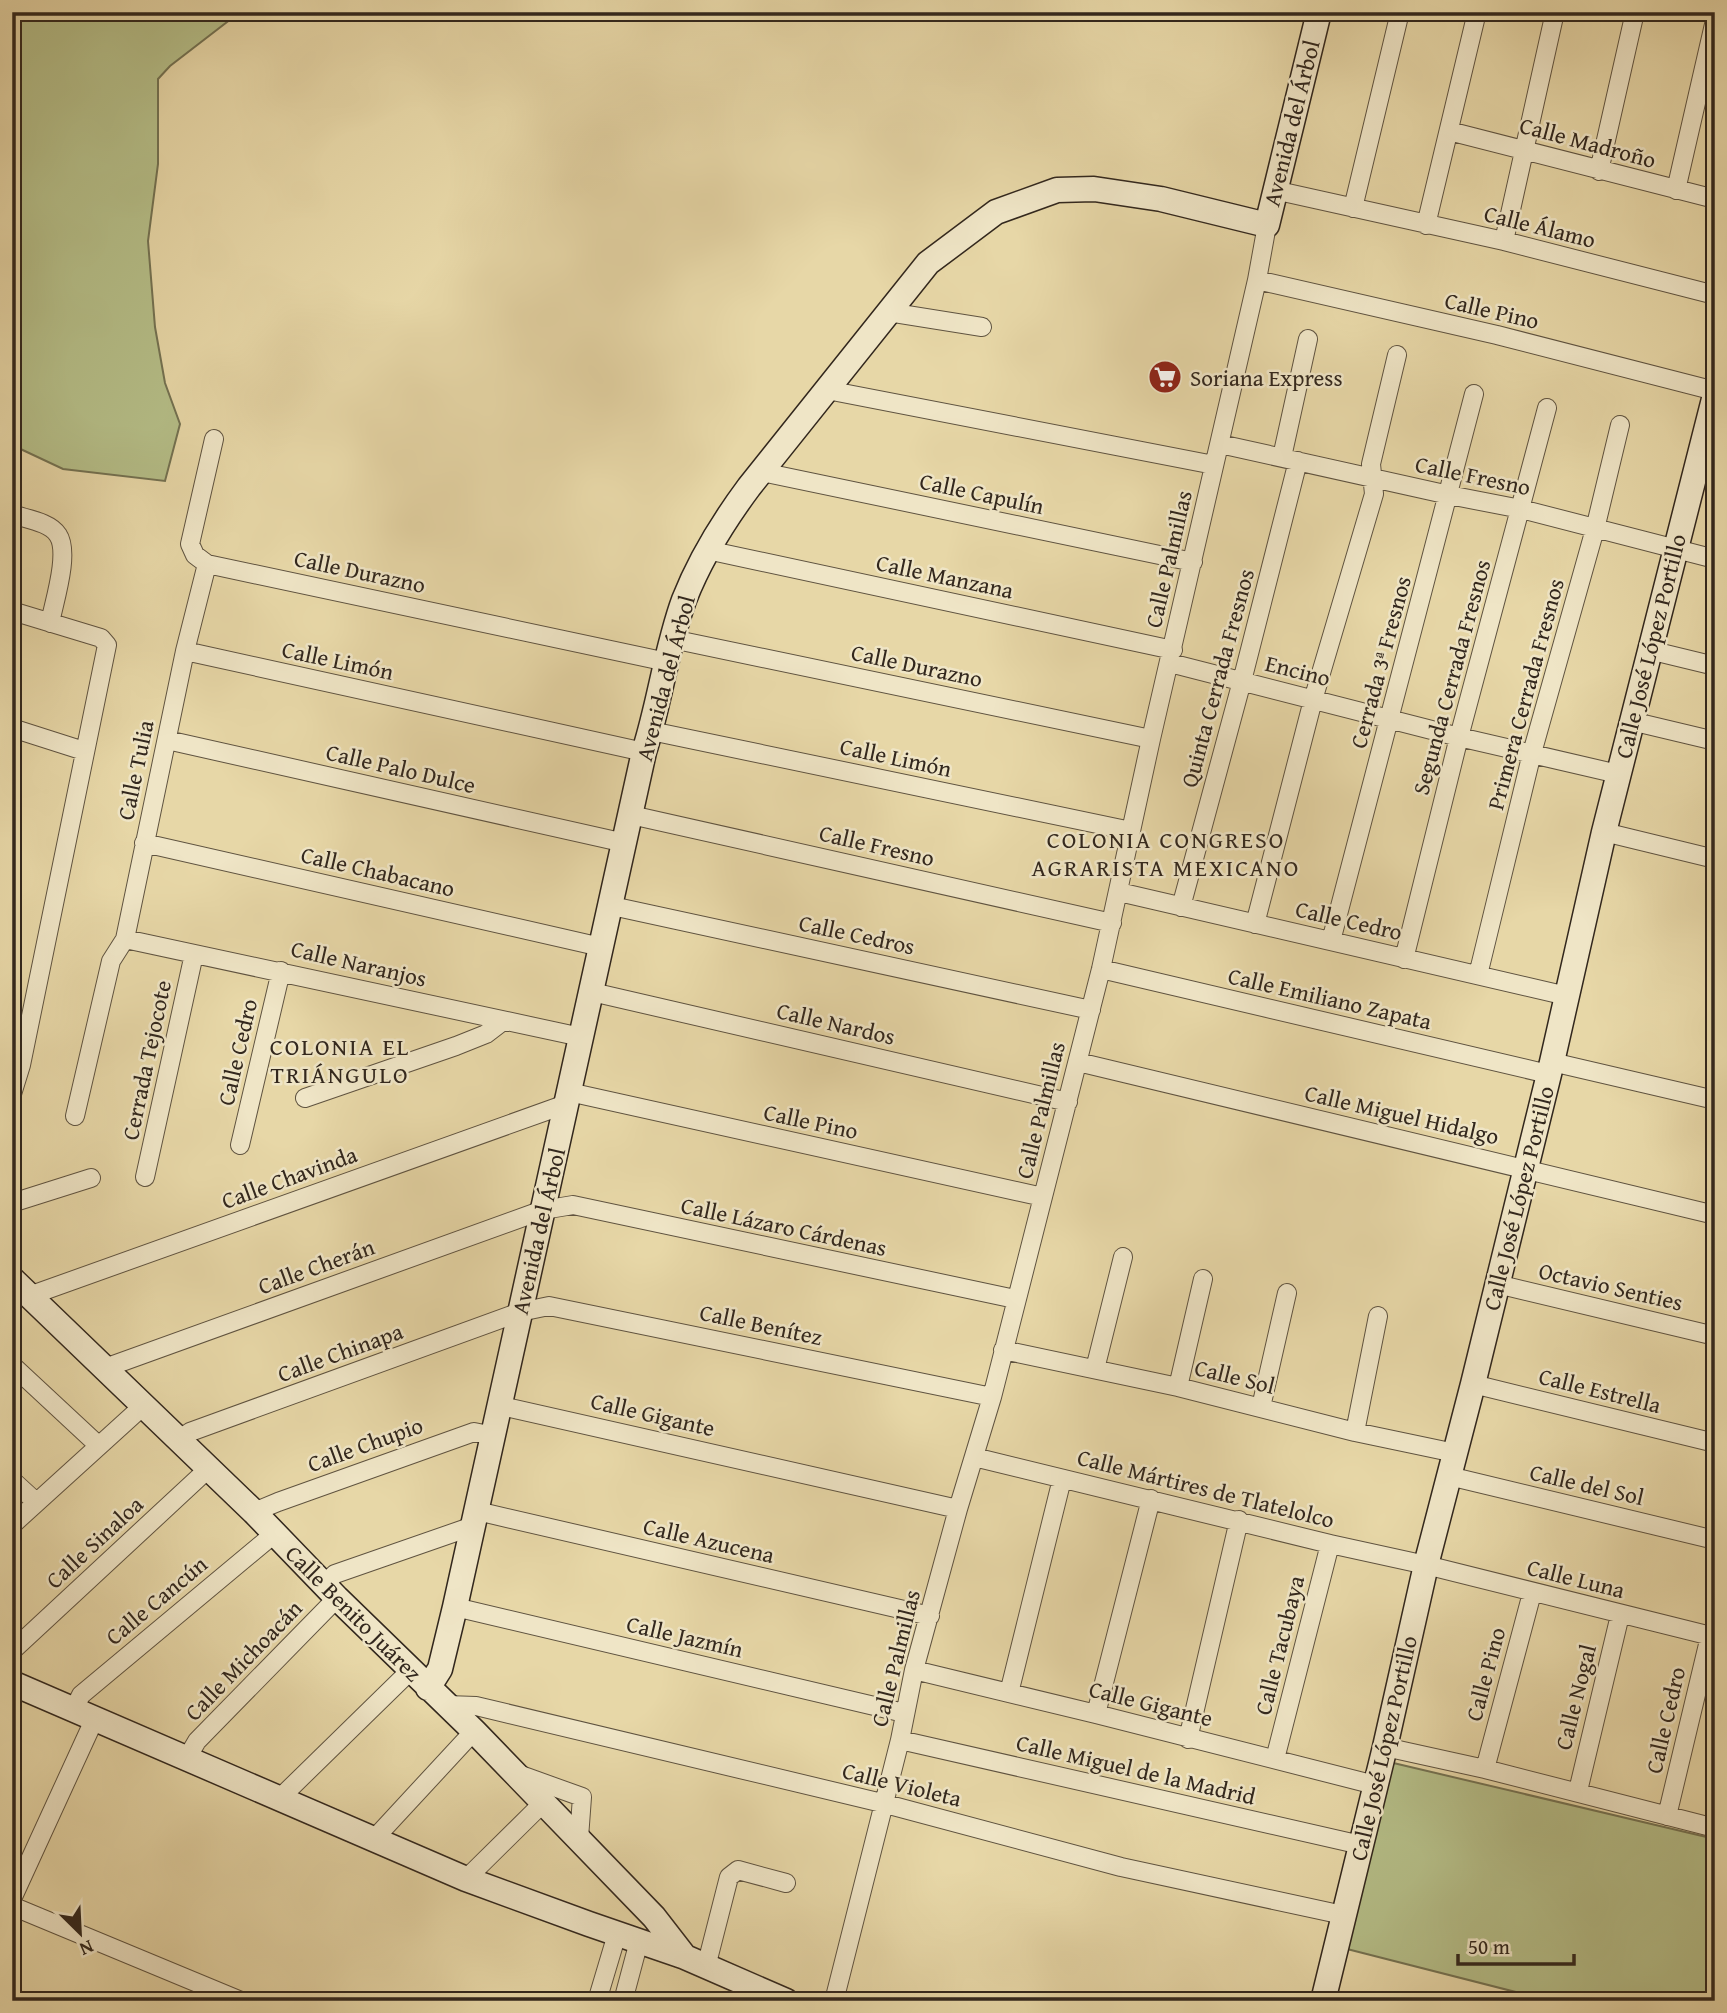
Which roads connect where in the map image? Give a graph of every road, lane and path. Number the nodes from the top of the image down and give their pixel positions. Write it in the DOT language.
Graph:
graph roads {
  1 [pos="1319,12"];
  2 [pos="1400,12"];
  3 [pos="1477,12"];
  4 [pos="1555,12"];
  5 [pos="1635,12"];
  6 [pos="1715,20"];
  7 [pos="1449,131"];
  8 [pos="1524,150"];
  9 [pos="1599,171"];
  10 [pos="1274,190"];
  11 [pos="1676,190"];
  12 [pos="1715,199"];
  13 [pos="1353,208"];
  14 [pos="1267,225"];
  15 [pos="1426,225"];
  16 [pos="1504,241"];
  17 [pos="1256,281"];
  18 [pos="1715,295"];
  19 [pos="888,312"];
  20 [pos="982,327"];
  21 [pos="1308,339"];
  22 [pos="1397,355"];
  23 [pos="827,390"];
  24 [pos="1474,394"];
  25 [pos="1714,406"];
  26 [pos="1547,408"];
  27 [pos="1620,425"];
  28 [pos="214,439"];
  29 [pos="1220,444"];
  30 [pos="1290,459"];
  31 [pos="1214,465"];
  32 [pos="762,472"];
  33 [pos="1373,478"];
  34 [pos="1448,495"];
  35 [pos="1521,509"];
  36 [pos="12,514"];
  37 [pos="1595,528"];
  38 [pos="1674,549"];
  39 [pos="707,550"];
  40 [pos="1715,559"];
  41 [pos="1193,562"];
  42 [pos="207,564"];
  43 [pos="12,611"];
  44 [pos="50,623"];
  45 [pos="670,650"];
  46 [pos="1649,650"];
  47 [pos="185,651"];
  48 [pos="1172,657"];
  49 [pos="1715,666"];
  50 [pos="1242,681"];
  51 [pos="1313,700"];
  52 [pos="1390,718"];
  53 [pos="1631,721"];
  54 [pos="12,729"];
  55 [pos="1459,737"];
  56 [pos="1152,739"];
  57 [pos="167,740"];
  58 [pos="648,741"];
  59 [pos="1715,741"];
  60 [pos="84,751"];
  61 [pos="1532,753"];
  62 [pos="1618,774"];
  63 [pos="631,815"];
  64 [pos="1131,831"];
  65 [pos="1604,832"];
  66 [pos="144,843"];
  67 [pos="625,843"];
  68 [pos="1715,859"];
  69 [pos="1119,891"];
  70 [pos="612,906"];
  71 [pos="1181,907"];
  72 [pos="1112,923"];
  73 [pos="1255,924"];
  74 [pos="125,939"];
  75 [pos="1331,942"];
  76 [pos="601,947"];
  77 [pos="194,954"];
  78 [pos="1404,959"];
  79 [pos="1101,969"];
  80 [pos="281,971"];
  81 [pos="1478,975"];
  82 [pos="593,992"];
  83 [pos="1567,996"];
  84 [pos="1091,1010"];
  85 [pos="503,1021"];
  86 [pos="581,1037"];
  87 [pos="1077,1062"];
  88 [pos="1550,1068"];
  89 [pos="12,1094"];
  90 [pos="305,1098"];
  91 [pos="568,1098"];
  92 [pos="1715,1100"];
  93 [pos="1068,1102"];
  94 [pos="75,1116"];
  95 [pos="240,1145"];
  96 [pos="1524,1169"];
  97 [pos="145,1177"];
  98 [pos="91,1178"];
  99 [pos="1043,1197"];
  100 [pos="12,1203"];
  101 [pos="543,1210"];
  102 [pos="1715,1215"];
  103 [pos="1123,1257"];
  104 [pos="1203,1279"];
  105 [pos="1497,1284"];
  106 [pos="21,1287"];
  107 [pos="1287,1293"];
  108 [pos="1016,1299"];
  109 [pos="520,1312"];
  110 [pos="1378,1316"];
  111 [pos="1715,1336"];
  112 [pos="1003,1350"];
  113 [pos="12,1365"];
  114 [pos="105,1368"];
  115 [pos="1095,1369"];
  116 [pos="1473,1384"];
  117 [pos="1178,1387"];
  118 [pos="992,1397"];
  119 [pos="143,1406"];
  120 [pos="501,1406"];
  121 [pos="1261,1407"];
  122 [pos="1355,1432"];
  123 [pos="494,1436"];
  124 [pos="178,1440"];
  125 [pos="1715,1443"];
  126 [pos="98,1445"];
  127 [pos="974,1457"];
  128 [pos="1452,1465"];
  129 [pos="208,1469"];
  130 [pos="1062,1479"];
  131 [pos="12,1480"];
  132 [pos="1151,1499"];
  133 [pos="36,1502"];
  134 [pos="958,1509"];
  135 [pos="254,1512"];
  136 [pos="475,1519"];
  137 [pos="1239,1520"];
  138 [pos="12,1525"];
  139 [pos="274,1534"];
  140 [pos="1715,1540"];
  141 [pos="1330,1544"];
  142 [pos="1426,1565"];
  143 [pos="330,1591"];
  144 [pos="1532,1592"];
  145 [pos="455,1607"];
  146 [pos="1620,1615"];
  147 [pos="930,1616"];
  148 [pos="1712,1636"];
  149 [pos="12,1651"];
  150 [pos="914,1670"];
  151 [pos="419,1679"];
  152 [pos="12,1682"];
  153 [pos="1009,1693"];
  154 [pos="447,1705"];
  155 [pos="84,1713"];
  156 [pos="904,1713"];
  157 [pos="1096,1714"];
  158 [pos="474,1731"];
  159 [pos="1188,1739"];
  160 [pos="900,1740"];
  161 [pos="1385,1747"];
  162 [pos="187,1758"];
  163 [pos="1275,1759"];
  164 [pos="1485,1769"];
  165 [pos="512,1772"];
  166 [pos="1375,1785"];
  167 [pos="1578,1791"];
  168 [pos="279,1799"];
  169 [pos="543,1803"];
  170 [pos="882,1803"];
  171 [pos="1667,1816"];
  172 [pos="1715,1828"];
  173 [pos="375,1838"];
  174 [pos="579,1838"];
  175 [pos="1361,1845"];
  176 [pos="466,1879"];
  177 [pos="786,1883"];
  178 [pos="12,1899"];
  179 [pos="12,1906"];
  180 [pos="1343,1915"];
  181 [pos="628,1938"];
  182 [pos="696,1962"];
  183 [pos="241,2001"];
  184 [pos="597,2001"];
  185 [pos="623,2001"];
  186 [pos="786,2001"];
  187 [pos="834,2001"];
  188 [pos="1323,2001"];
  1 -- 10 [label="street, Avenida del Árbol"];
  2 -- 13 [label="street"];
  3 -- 7 [label="street"];
  4 -- 8 [label="street"];
  5 -- 9 [label="street"];
  6 -- 11 [label="street"];
  7 -- 8 [label="street, Calle Madroño"];
  7 -- 15 [label="street"];
  8 -- 9 [label="street, Calle Madroño"];
  8 -- 16 [label="street"];
  9 -- 11 [label="street, Calle Madroño"];
  10 -- 13 [label="street, Calle Álamo"];
  10 -- 14 [label="street, Avenida del Árbol"];
  11 -- 12 [label="street, Calle Madroño"];
  13 -- 15 [label="street, Calle Álamo"];
  14 -- 17 [label="street, Calle Palmillas"];
  14 -- 19 [label="street, Avenida del Árbol"];
  15 -- 16 [label="street, Calle Álamo"];
  16 -- 18 [label="street, Calle Álamo"];
  17 -- 25 [label="street, Calle Pino"];
  17 -- 29 [label="street, Calle Palmillas"];
  19 -- 20 [label="street"];
  19 -- 23 [label="street, Avenida del Árbol"];
  21 -- 30 [label="street, Quinta Cerrada Fresnos"];
  22 -- 33 [label="street"];
  23 -- 31 [label="street"];
  23 -- 32 [label="street, Avenida del Árbol"];
  24 -- 34 [label="street, Cerrada 3ª Fresnos"];
  25 -- 38 [label="street, Calle José López Portillo"];
  26 -- 35 [label="street, Segunda Cerrada Fresnos"];
  27 -- 37 [label="street, Primera Cerrada Fresnos"];
  28 -- 42 [label="street"];
  29 -- 30 [label="street, Calle Fresno"];
  29 -- 31 [label="street, Calle Palmillas"];
  30 -- 33 [label="street, Calle Fresno"];
  30 -- 50 [label="street, Quinta Cerrada Fresnos"];
  31 -- 41 [label="street, Calle Palmillas"];
  32 -- 39 [label="street, Avenida del Árbol"];
  32 -- 41 [label="street, Calle Capulín"];
  33 -- 34 [label="street, Calle Fresno"];
  33 -- 51 [label="street"];
  34 -- 35 [label="street, Calle Fresno"];
  34 -- 52 [label="street, Cerrada 3ª Fresnos"];
  35 -- 37 [label="street, Calle Fresno"];
  35 -- 55 [label="street, Segunda Cerrada Fresnos"];
  36 -- 44 [label="street"];
  37 -- 38 [label="street, Calle Fresno"];
  37 -- 61 [label="street, Primera Cerrada Fresnos"];
  38 -- 40 [label="street, Calle Fresno"];
  38 -- 46 [label="street, Calle José López Portillo"];
  39 -- 45 [label="street, Avenida del Árbol"];
  39 -- 48 [label="street, Calle Manzana"];
  41 -- 48 [label="street, Calle Palmillas"];
  42 -- 45 [label="street, Calle Durazno"];
  42 -- 47 [label="street, Calle Tulia"];
  43 -- 44 [label="street"];
  44 -- 60 [label="street"];
  45 -- 56 [label="street, Calle Durazno"];
  45 -- 58 [label="street, Avenida del Árbol"];
  46 -- 49 [label="street"];
  46 -- 53 [label="street, Calle José López Portillo"];
  47 -- 57 [label="street, Calle Tulia"];
  47 -- 58 [label="street, Calle Limón"];
  48 -- 50 [label="street, Encino"];
  48 -- 56 [label="street, Calle Palmillas"];
  50 -- 51 [label="street, Encino"];
  50 -- 71 [label="street, Quinta Cerrada Fresnos"];
  51 -- 52 [label="street, Encino"];
  51 -- 73 [label="street"];
  52 -- 55 [label="street, Encino"];
  52 -- 75 [label="street, Cerrada 3ª Fresnos"];
  53 -- 59 [label="street"];
  53 -- 62 [label="street, Calle José López Portillo"];
  54 -- 60 [label="street"];
  55 -- 61 [label="street, Encino"];
  55 -- 78 [label="street, Segunda Cerrada Fresnos"];
  56 -- 64 [label="street, Calle Palmillas"];
  57 -- 66 [label="street, Calle Tulia"];
  57 -- 67 [label="street, Calle Palo Dulce"];
  58 -- 63 [label="street, Avenida del Árbol"];
  58 -- 64 [label="street, Calle Limón"];
  60 -- 89 [label="street"];
  61 -- 62 [label="street, Encino"];
  61 -- 81 [label="street, Primera Cerrada Fresnos"];
  62 -- 65 [label="street, Calle José López Portillo"];
  63 -- 67 [label="street, Avenida del Árbol"];
  63 -- 72 [label="street, Calle Fresno"];
  64 -- 69 [label="street, Calle Palmillas"];
  65 -- 68 [label="street"];
  65 -- 83 [label="street, Calle José López Portillo"];
  66 -- 74 [label="street, Calle Tulia"];
  66 -- 76 [label="street, Calle Chabacano"];
  67 -- 70 [label="street, Avenida del Árbol"];
  69 -- 71 [label="street, Calle Cedro"];
  69 -- 72 [label="street, Calle Palmillas"];
  70 -- 76 [label="street, Avenida del Árbol"];
  70 -- 84 [label="street, Calle Cedros"];
  71 -- 73 [label="street, Calle Cedro"];
  72 -- 79 [label="street, Calle Palmillas"];
  73 -- 75 [label="street, Calle Cedro"];
  74 -- 77 [label="street, Calle Naranjos"];
  74 -- 94 [label="street, Calle Tulia"];
  75 -- 78 [label="street, Calle Cedro"];
  76 -- 82 [label="street, Avenida del Árbol"];
  77 -- 80 [label="street, Calle Naranjos"];
  77 -- 97 [label="street, Cerrada Tejocote"];
  78 -- 81 [label="street, Calle Cedro"];
  79 -- 84 [label="street, Calle Palmillas"];
  79 -- 88 [label="street, Calle Emiliano Zapata"];
  80 -- 85 [label="street, Calle Naranjos"];
  80 -- 95 [label="street, Calle Cedro"];
  81 -- 83 [label="street, Calle Cedro"];
  82 -- 86 [label="street, Avenida del Árbol"];
  82 -- 93 [label="street, Calle Nardos"];
  83 -- 88 [label="street, Calle José López Portillo"];
  84 -- 87 [label="street, Calle Palmillas"];
  85 -- 86 [label="street, Calle Naranjos"];
  85 -- 90 [label="street"];
  86 -- 91 [label="street, Avenida del Árbol"];
  87 -- 93 [label="street, Calle Palmillas"];
  87 -- 96 [label="street, Calle Miguel Hidalgo"];
  88 -- 92 [label="street, Calle Emiliano Zapata"];
  88 -- 96 [label="street, Calle José López Portillo"];
  91 -- 99 [label="street, Calle Pino"];
  91 -- 101 [label="street, Avenida del Árbol"];
  91 -- 106 [label="street, Calle Chavinda"];
  93 -- 99 [label="street, Calle Palmillas"];
  96 -- 102 [label="street, Calle Miguel Hidalgo"];
  96 -- 105 [label="street, Calle José López Portillo"];
  98 -- 100 [label="street"];
  99 -- 108 [label="street, Calle Palmillas"];
  101 -- 108 [label="street, Calle Lázaro Cárdenas"];
  101 -- 109 [label="street, Avenida del Árbol"];
  101 -- 114 [label="street, Calle Cherán"];
  103 -- 115 [label="street"];
  104 -- 117 [label="street"];
  105 -- 111 [label="street, Octavio Senties"];
  105 -- 116 [label="street, Calle José López Portillo"];
  106 -- 114 [label="street, Calle Benito Juárez"];
  107 -- 121 [label="street"];
  108 -- 112 [label="street, Calle Palmillas"];
  109 -- 118 [label="street, Calle Benítez"];
  109 -- 120 [label="street, Avenida del Árbol"];
  109 -- 124 [label="street, Calle Chinapa"];
  110 -- 122 [label="street"];
  112 -- 115 [label="street, Calle Sol"];
  112 -- 118 [label="street, Calle Palmillas"];
  113 -- 126 [label="street"];
  114 -- 119 [label="street, Calle Benito Juárez"];
  115 -- 117 [label="street, Calle Sol"];
  116 -- 125 [label="street, Calle Estrella"];
  116 -- 128 [label="street, Calle José López Portillo"];
  117 -- 121 [label="street, Calle Sol"];
  118 -- 127 [label="street, Calle Palmillas"];
  119 -- 124 [label="street, Calle Benito Juárez"];
  119 -- 126 [label="street"];
  120 -- 123 [label="street, Avenida del Árbol"];
  120 -- 134 [label="street, Calle Gigante"];
  121 -- 122 [label="street, Calle Sol"];
  122 -- 128 [label="street, Calle Sol"];
  123 -- 135 [label="street, Calle Chupio"];
  123 -- 136 [label="street, Avenida del Árbol"];
  124 -- 129 [label="street, Calle Benito Juárez"];
  126 -- 133 [label="street"];
  127 -- 130 [label="street, Calle Mártires de Tlatelolco"];
  127 -- 134 [label="street, Calle Palmillas"];
  128 -- 140 [label="street, Calle del Sol"];
  128 -- 142 [label="street, Calle José López Portillo"];
  129 -- 135 [label="street, Calle Benito Juárez"];
  129 -- 149 [label="street, Calle Sinaloa"];
  130 -- 132 [label="street, Calle Mártires de Tlatelolco"];
  130 -- 153 [label="street"];
  131 -- 133 [label="street"];
  132 -- 137 [label="street, Calle Mártires de Tlatelolco"];
  132 -- 157 [label="street"];
  133 -- 138 [label="street"];
  134 -- 147 [label="street, Calle Palmillas"];
  135 -- 139 [label="street, Calle Benito Juárez"];
  136 -- 143 [label="street"];
  136 -- 145 [label="street, Avenida del Árbol"];
  136 -- 147 [label="street, Calle Azucena"];
  137 -- 141 [label="street, Calle Mártires de Tlatelolco"];
  137 -- 159 [label="street"];
  139 -- 143 [label="street, Calle Benito Juárez"];
  139 -- 155 [label="street, Calle Cancún"];
  141 -- 142 [label="street, Calle Mártires de Tlatelolco"];
  141 -- 163 [label="street, Calle Tacubaya"];
  142 -- 144 [label="street, Calle Luna"];
  142 -- 161 [label="street, Calle José López Portillo"];
  143 -- 151 [label="street, Calle Benito Juárez"];
  143 -- 162 [label="street, Calle Michoacán"];
  144 -- 146 [label="street, Calle Luna"];
  144 -- 164 [label="street, Calle Pino"];
  145 -- 151 [label="street, Avenida del Árbol"];
  145 -- 156 [label="street, Calle Jazmín"];
  146 -- 148 [label="street, Calle Luna"];
  146 -- 167 [label="street, Calle Nogal"];
  147 -- 150 [label="street, Calle Palmillas"];
  148 -- 171 [label="street, Calle Cedro"];
  150 -- 153 [label="street, Calle Gigante"];
  150 -- 156 [label="street, Calle Palmillas"];
  151 -- 154 [label="street, Calle Benito Juárez"];
  151 -- 168 [label="street"];
  152 -- 155 [label="street, Calle Benito Juárez"];
  153 -- 157 [label="street, Calle Gigante"];
  154 -- 158 [label="street, Calle Benito Juárez"];
  154 -- 170 [label="street, Calle Violeta"];
  155 -- 162 [label="street, Calle Benito Juárez"];
  155 -- 178 [label="street, Calle Cancún"];
  156 -- 160 [label="street, Calle Palmillas"];
  157 -- 159 [label="street, Calle Gigante"];
  158 -- 165 [label="street, Calle Benito Juárez"];
  158 -- 173 [label="street"];
  159 -- 163 [label="street, Calle Gigante"];
  160 -- 170 [label="street, Calle Palmillas"];
  160 -- 175 [label="street, Calle Miguel de la Madrid"];
  161 -- 164 [label="street"];
  161 -- 166 [label="street, Calle José López Portillo"];
  162 -- 168 [label="street, Calle Benito Juárez"];
  163 -- 166 [label="street, Calle Gigante"];
  164 -- 167 [label="street"];
  165 -- 169 [label="street, Calle Benito Juárez"];
  165 -- 174 [label="street"];
  166 -- 175 [label="street, Calle José López Portillo"];
  167 -- 171 [label="street"];
  168 -- 173 [label="street, Calle Benito Juárez"];
  169 -- 174 [label="street, Calle Benito Juárez"];
  169 -- 176 [label="street"];
  170 -- 180 [label="street, Calle Violeta"];
  170 -- 187 [label="street, Calle Palmillas"];
  171 -- 172 [label="street"];
  173 -- 176 [label="street, Calle Benito Juárez"];
  174 -- 182 [label="street, Calle Benito Juárez"];
  175 -- 180 [label="street, Calle José López Portillo"];
  176 -- 181 [label="street, Calle Benito Juárez"];
  177 -- 182 [label="street"];
  179 -- 183 [label="street"];
  180 -- 188 [label="street, Calle José López Portillo"];
  181 -- 182 [label="street, Calle Benito Juárez"];
  181 -- 184 [label="street"];
  181 -- 185 [label="street"];
  182 -- 186 [label="street, Calle Benito Juárez"];
}
